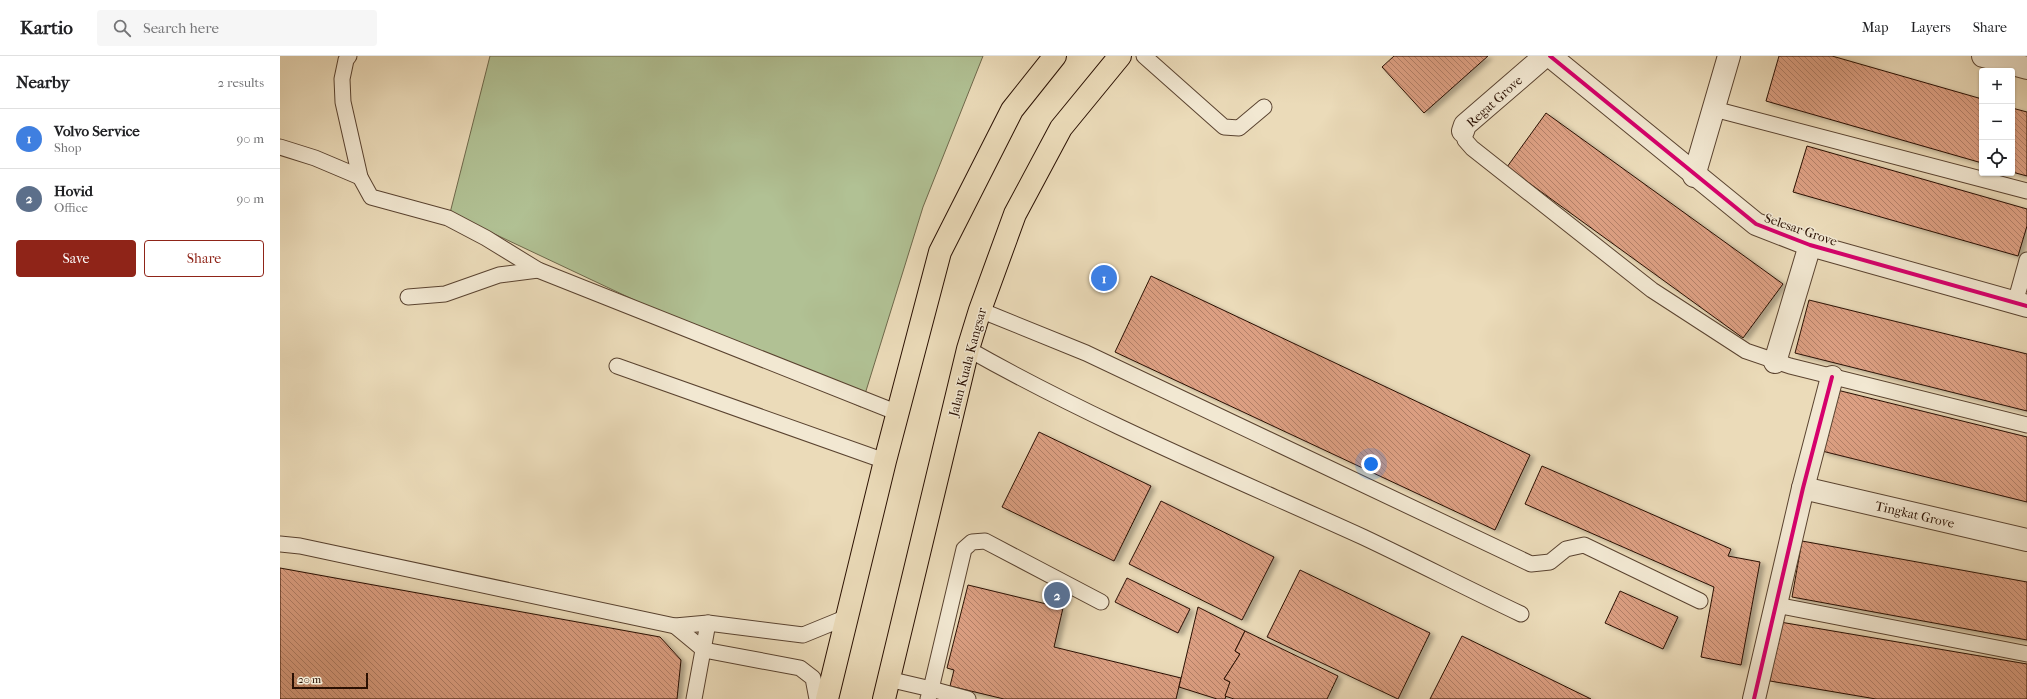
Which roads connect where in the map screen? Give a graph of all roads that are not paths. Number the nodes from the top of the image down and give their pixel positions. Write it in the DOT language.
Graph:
graph roads {
  1 [pos="349,56"];
  2 [pos="1055,56"];
  3 [pos="1120,56"];
  4 [pos="1144,56"];
  5 [pos="1545,56"];
  6 [pos="1550,56"];
  7 [pos="1729,56"];
  8 [pos="1983,56"];
  9 [pos="2027,68"];
  10 [pos="1264,107"];
  11 [pos="1714,109"];
  12 [pos="1463,131"];
  13 [pos="280,147"];
  14 [pos="1694,176"];
  15 [pos="360,177"];
  16 [pos="2027,191"];
  17 [pos="1810,245"];
  18 [pos="2027,260"];
  19 [pos="538,270"];
  20 [pos="408,297"];
  21 [pos="2021,305"];
  22 [pos="980,310"];
  23 [pos="968,350"];
  24 [pos="1775,362"];
  25 [pos="617,366"];
  26 [pos="1832,377"];
  27 [pos="898,413"];
  28 [pos="2027,425"];
  29 [pos="885,461"];
  30 [pos="1803,488"];
  31 [pos="2027,540"];
  32 [pos="280,544"];
  33 [pos="1700,601"];
  34 [pos="1101,602"];
  35 [pos="1776,605"];
  36 [pos="1521,614"];
  37 [pos="847,617"];
  38 [pos="708,623"];
  39 [pos="675,626"];
  40 [pos="704,650"];
  41 [pos="2027,654"];
  42 [pos="886,689"];
  43 [pos="930,694"];
  44 [pos="694,699"];
  45 [pos="817,699"];
  46 [pos="827,699"];
  47 [pos="968,699"];
  48 [pos="1754,699"];
  1 -- 15 [label="lane"];
  2 -- 27 [label="highway"];
  3 -- 22 [label="highway, Jalan Kuala Kangsar"];
  4 -- 10 [label="lane"];
  5 -- 12 [label="street, Regat Grove"];
  6 -- 14 [label="street, Selesar Grove"];
  7 -- 11 [label="street"];
  8 -- 9 [label="street"];
  11 -- 14 [label="street"];
  11 -- 16 [label="lane"];
  12 -- 24 [label="lane"];
  13 -- 15 [label="lane"];
  14 -- 17 [label="street, Selesar Grove"];
  15 -- 19 [label="lane"];
  17 -- 21 [label="street, Selesar Grove"];
  17 -- 24 [label="street"];
  18 -- 21 [label="lane"];
  19 -- 20 [label="lane"];
  19 -- 27 [label="lane"];
  22 -- 23 [label="highway, Jalan Kuala Kangsar"];
  22 -- 33 [label="lane"];
  23 -- 36 [label="lane"];
  23 -- 42 [label="highway, Jalan Kuala Kangsar"];
  24 -- 26 [label="lane"];
  25 -- 29 [label="lane"];
  26 -- 28 [label="lane"];
  26 -- 30 [label="street"];
  27 -- 29 [label="highway"];
  29 -- 37 [label="highway"];
  30 -- 31 [label="street, Tingkat Grove"];
  30 -- 35 [label="street"];
  32 -- 39 [label="lane"];
  34 -- 43 [label="lane"];
  35 -- 41 [label="lane"];
  35 -- 48 [label="street"];
  37 -- 38 [label="lane"];
  37 -- 46 [label="highway"];
  38 -- 39 [label="lane"];
  38 -- 40 [label="lane"];
  39 -- 40 [label="lane"];
  40 -- 44 [label="lane"];
  40 -- 45 [label="lane"];
  42 -- 43 [label="lane"];
  43 -- 47 [label="lane"];
}
